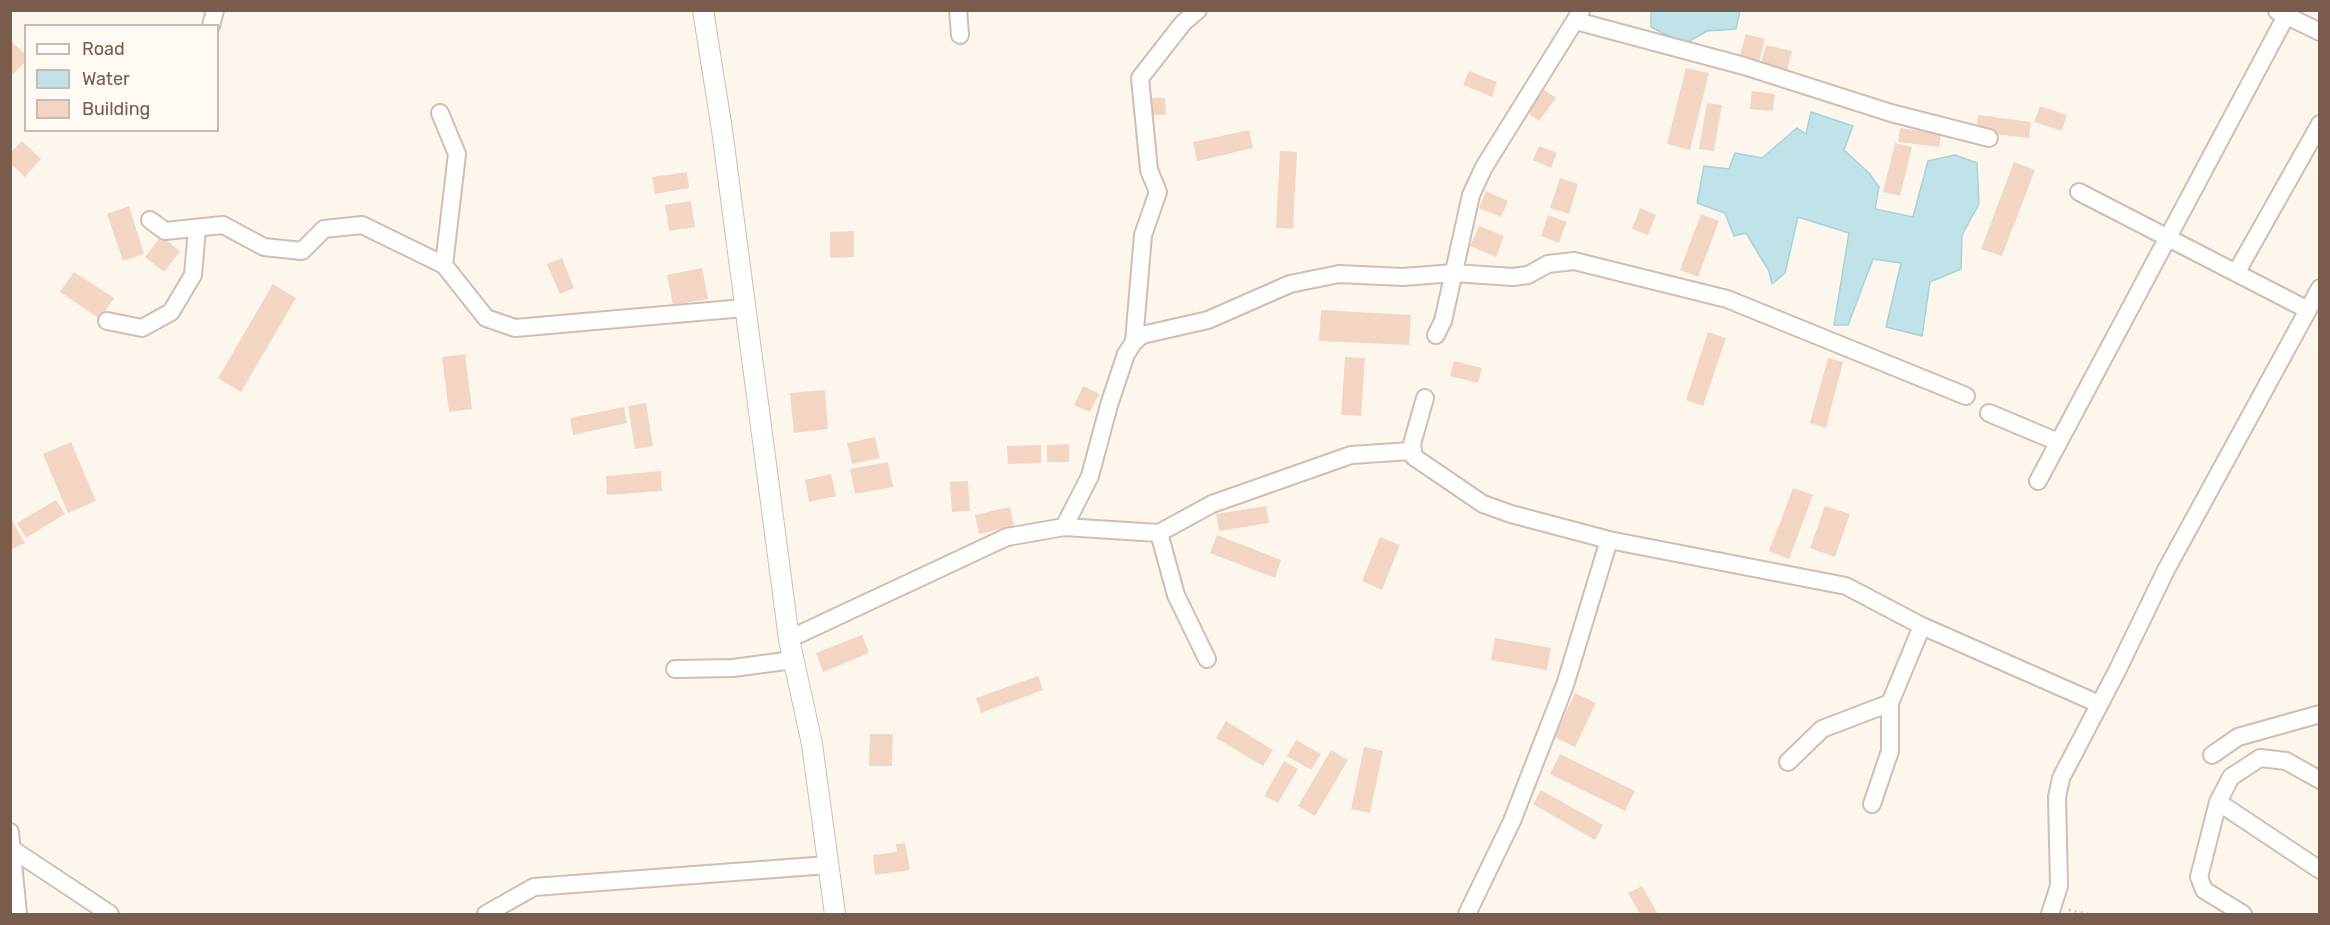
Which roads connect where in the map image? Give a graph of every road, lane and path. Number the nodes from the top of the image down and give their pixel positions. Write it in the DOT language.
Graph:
graph roads {
  1 [pos="703,10"];
  2 [pos="958,10"];
  3 [pos="1198,10"];
  4 [pos="2281,13"];
  5 [pos="1579,16"];
  6 [pos="2319,33"];
  7 [pos="960,35"];
  8 [pos="440,113"];
  9 [pos="2319,123"];
  10 [pos="1989,138"];
  11 [pos="2079,192"];
  12 [pos="150,220"];
  13 [pos="197,229"];
  14 [pos="2168,237"];
  15 [pos="444,265"];
  16 [pos="1454,273"];
  17 [pos="2236,273"];
  18 [pos="2319,288"];
  19 [pos="744,308"];
  20 [pos="2308,310"];
  21 [pos="107,321"];
  22 [pos="1436,335"];
  23 [pos="1134,342"];
  24 [pos="1966,396"];
  25 [pos="1425,398"];
  26 [pos="1989,412"];
  27 [pos="2058,442"];
  28 [pos="1411,451"];
  29 [pos="2037,481"];
  30 [pos="1064,527"];
  31 [pos="1159,533"];
  32 [pos="1609,540"];
  33 [pos="1922,626"];
  34 [pos="789,639"];
  35 [pos="1206,659"];
  36 [pos="793,660"];
  37 [pos="675,669"];
  38 [pos="1890,703"];
  39 [pos="2099,704"];
  40 [pos="2319,714"];
  41 [pos="2212,755"];
  42 [pos="1788,762"];
  43 [pos="2319,780"];
  44 [pos="2218,802"];
  45 [pos="1872,804"];
  46 [pos="10,832"];
  47 [pos="11,856"];
  48 [pos="828,865"];
  49 [pos="2319,870"];
  50 [pos="18,915"];
  51 [pos="110,915"];
  52 [pos="486,915"];
  53 [pos="835,915"];
  54 [pos="1467,915"];
  55 [pos="2050,915"];
  56 [pos="2243,915"];
  1 -- 19 [label="street"];
  2 -- 7 [label="street"];
  3 -- 23 [label="street"];
  4 -- 6 [label="street"];
  4 -- 14 [label="street"];
  5 -- 10 [label="street"];
  5 -- 16 [label="street"];
  8 -- 15 [label="street"];
  9 -- 17 [label="street"];
  11 -- 14 [label="street"];
  12 -- 13 [label="street"];
  13 -- 15 [label="street"];
  13 -- 21 [label="street"];
  14 -- 17 [label="street"];
  14 -- 27 [label="street"];
  15 -- 19 [label="street"];
  16 -- 22 [label="street"];
  16 -- 23 [label="street"];
  16 -- 24 [label="street"];
  17 -- 20 [label="street"];
  18 -- 20 [label="street"];
  19 -- 34 [label="street"];
  20 -- 39 [label="street"];
  23 -- 30 [label="street"];
  25 -- 28 [label="street"];
  26 -- 27 [label="street"];
  27 -- 29 [label="street"];
  28 -- 31 [label="street"];
  28 -- 32 [label="street"];
  30 -- 31 [label="street"];
  30 -- 34 [label="street"];
  31 -- 35 [label="street"];
  32 -- 33 [label="street"];
  32 -- 54 [label="street"];
  33 -- 38 [label="street"];
  33 -- 39 [label="street"];
  34 -- 36 [label="street"];
  36 -- 37 [label="street"];
  36 -- 48 [label="street"];
  38 -- 42 [label="street"];
  38 -- 45 [label="street"];
  39 -- 55 [label="street"];
  40 -- 41 [label="street"];
  43 -- 44 [label="street"];
  44 -- 49 [label="street"];
  44 -- 56 [label="street"];
  46 -- 47 [label="street"];
  47 -- 50 [label="street"];
  47 -- 51 [label="street"];
  48 -- 52 [label="street"];
  48 -- 53 [label="street"];
}
